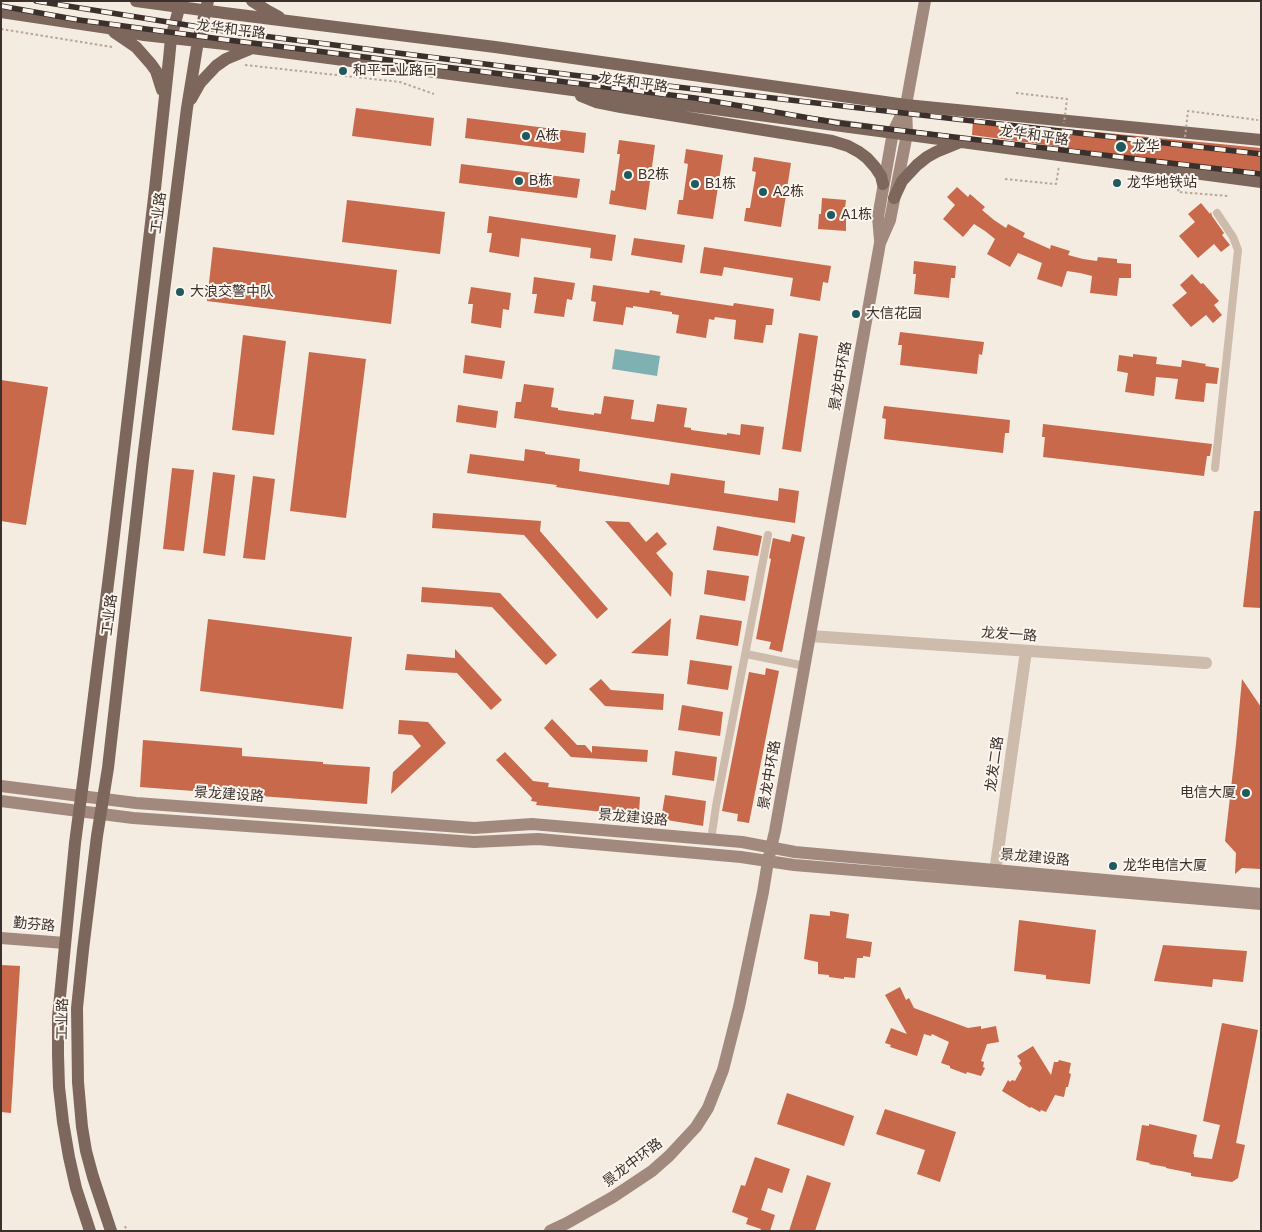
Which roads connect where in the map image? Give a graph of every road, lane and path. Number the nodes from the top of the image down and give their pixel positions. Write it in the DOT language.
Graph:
graph roads {
  1 [pos="136,1"];
  2 [pos="252,1"];
  3 [pos="925,1"];
  4 [pos="180,4"];
  5 [pos="206,6"];
  6 [pos="1,12"];
  7 [pos="291,22"];
  8 [pos="108,28"];
  9 [pos="1,29"];
  10 [pos="171,38"];
  11 [pos="198,41"];
  12 [pos="118,48"];
  13 [pos="252,48"];
  14 [pos="243,65"];
  15 [pos="550,87"];
  16 [pos="1016,93"];
  17 [pos="434,94"];
  18 [pos="164,99"];
  19 [pos="906,105"];
  20 [pos="187,108"];
  21 [pos="1258,120"];
  22 [pos="1064,123"];
  23 [pos="893,132"];
  24 [pos="907,134"];
  25 [pos="1185,137"];
  26 [pos="1261,140"];
  27 [pos="963,142"];
  28 [pos="1060,158"];
  29 [pos="1005,179"];
  30 [pos="1180,182"];
  31 [pos="1261,182"];
  32 [pos="883,184"];
  33 [pos="1228,196"];
  34 [pos="894,198"];
  35 [pos="1217,214"];
  36 [pos="880,243"];
  37 [pos="1215,468"];
  38 [pos="768,535"];
  39 [pos="810,636"];
  40 [pos="1026,651"];
  41 [pos="746,654"];
  42 [pos="1206,663"];
  43 [pos="805,666"];
  44 [pos="1,786"];
  45 [pos="81,796"];
  46 [pos="103,799"];
  47 [pos="1,801"];
  48 [pos="79,812"];
  49 [pos="100,814"];
  50 [pos="711,840"];
  51 [pos="771,848"];
  52 [pos="768,860"];
  53 [pos="995,876"];
  54 [pos="1261,894"];
  55 [pos="1261,904"];
  56 [pos="1,938"];
  57 [pos="65,943"];
  58 [pos="125,1226"];
  59 [pos="90,1231"];
  60 [pos="111,1231"];
  61 [pos="127,1231"];
  62 [pos="550,1231"];
  1 -- 4 [label="main road, 龙华和平路"];
  2 -- 7 [label="main road"];
  3 -- 19 [label="main road, 景龙中环路"];
  4 -- 5 [label="main road, 龙华和平路"];
  4 -- 10 [label="main road, 工业路"];
  5 -- 7 [label="main road, 龙华和平路"];
  5 -- 11 [label="main road, 工业路"];
  6 -- 8 [label="main road, 龙华和平路"];
  7 -- 19 [label="main road, 龙华和平路"];
  8 -- 10 [label="main road, 龙华和平路"];
  8 -- 18 [label="main road"];
  9 -- 12 [label="path"];
  10 -- 11 [label="main road, 龙华和平路"];
  10 -- 18 [label="main road, 工业路"];
  11 -- 13 [label="main road, 龙华和平路"];
  11 -- 20 [label="main road, 工业路"];
  13 -- 15 [label="main road, 龙华和平路"];
  13 -- 20 [label="main road"];
  14 -- 17 [label="path"];
  15 -- 23 [label="main road, 龙华和平路"];
  15 -- 32 [label="main road"];
  16 -- 22 [label="path, bridge"];
  18 -- 45 [label="main road, 工业路"];
  19 -- 23 [label="main road, 景龙中环路"];
  19 -- 24 [label="main road, 景龙中环路"];
  19 -- 26 [label="main road, 龙华和平路"];
  20 -- 46 [label="main road, 工业路"];
  21 -- 25 [label="path, bridge"];
  23 -- 24 [label="main road, 龙华和平路"];
  23 -- 32 [label="main road, 景龙中环路"];
  24 -- 27 [label="main road, 龙华和平路"];
  24 -- 34 [label="main road, 景龙中环路"];
  27 -- 31 [label="main road, 龙华和平路"];
  27 -- 34 [label="main road"];
  28 -- 29 [label="path"];
  30 -- 33 [label="path"];
  32 -- 36 [label="main road, 景龙中环路"];
  34 -- 36 [label="main road, 景龙中环路"];
  35 -- 37 [label="lane"];
  36 -- 39 [label="main road, 景龙中环路"];
  38 -- 41 [label="lane"];
  39 -- 40 [label="street, 龙发一路"];
  39 -- 43 [label="main road, 景龙中环路"];
  40 -- 42 [label="street, 龙发一路"];
  40 -- 53 [label="street, 龙发二路"];
  41 -- 43 [label="lane"];
  41 -- 50 [label="lane"];
  43 -- 51 [label="main road, 景龙中环路"];
  44 -- 45 [label="main road, 景龙建设路"];
  45 -- 46 [label="main road, 景龙建设路"];
  45 -- 48 [label="main road, 工业路"];
  46 -- 49 [label="main road, 工业路"];
  46 -- 50 [label="main road, 景龙建设路"];
  47 -- 48 [label="main road, 景龙建设路"];
  48 -- 49 [label="main road, 景龙建设路"];
  48 -- 57 [label="main road, 工业路"];
  49 -- 52 [label="main road, 景龙建设路"];
  49 -- 60 [label="main road, 工业路"];
  50 -- 51 [label="main road, 景龙建设路"];
  51 -- 52 [label="main road, 景龙中环路"];
  51 -- 53 [label="main road, 景龙建设路"];
  52 -- 53 [label="main road, 景龙建设路"];
  52 -- 62 [label="main road, 景龙中环路"];
  53 -- 54 [label="main road, 景龙建设路"];
  53 -- 55 [label="main road, 景龙建设路"];
  56 -- 57 [label="main road, 勤芬路"];
  57 -- 59 [label="main road, 工业路"];
  58 -- 61 [label="path"];
}
